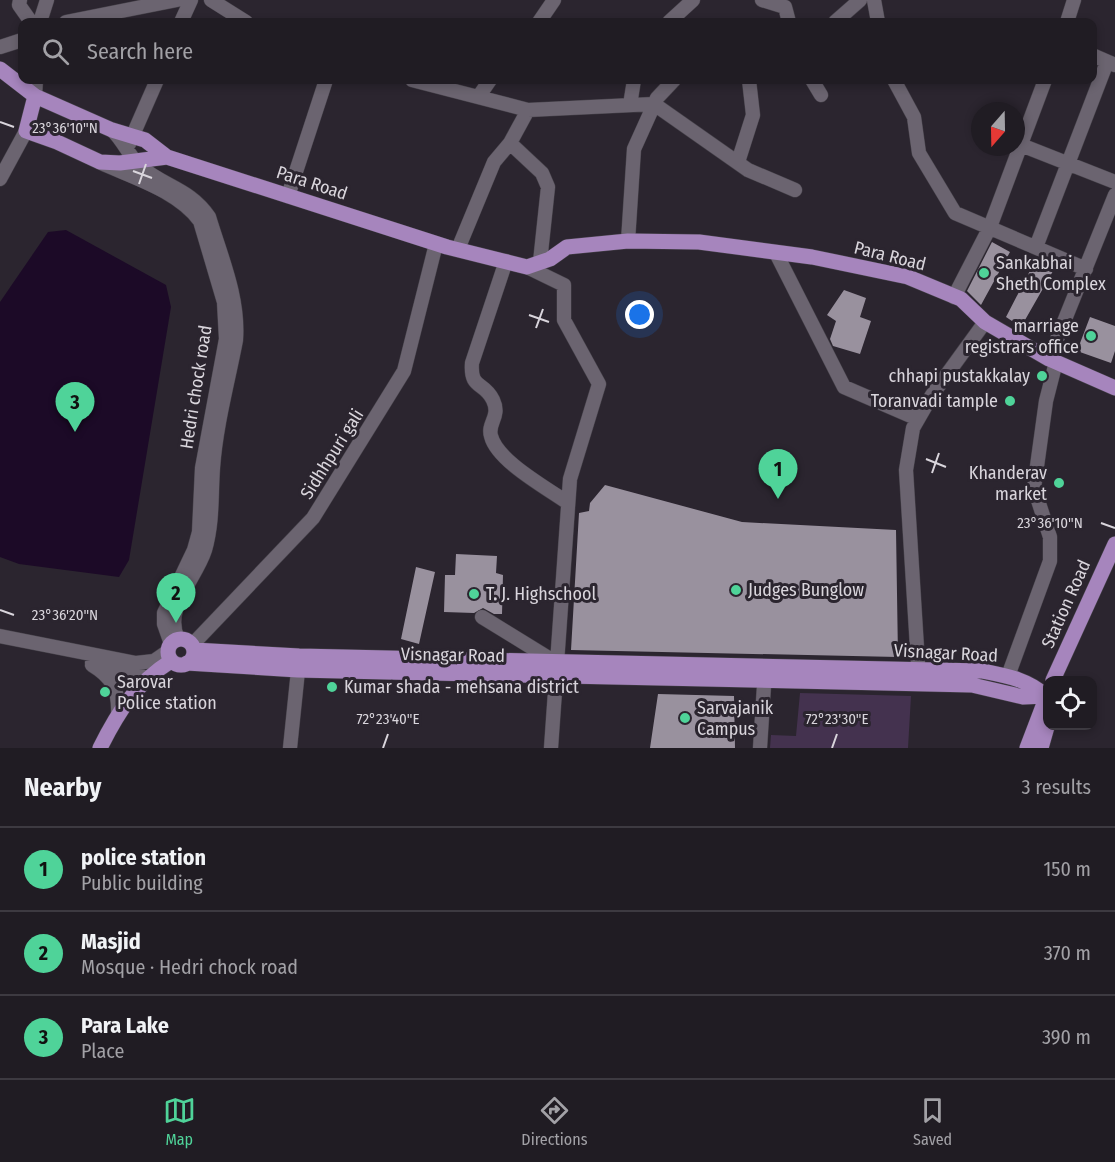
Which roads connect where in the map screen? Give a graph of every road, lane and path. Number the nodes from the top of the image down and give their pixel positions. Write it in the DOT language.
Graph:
graph roads {
  1 [pos="20,0"];
  2 [pos="47,0"];
  3 [pos="177,0"];
  4 [pos="191,0"];
  5 [pos="211,0"];
  6 [pos="554,0"];
  7 [pos="693,0"];
  8 [pos="762,0"];
  9 [pos="861,0"];
  10 [pos="874,0"];
  11 [pos="1074,0"];
  12 [pos="28,18"];
  13 [pos="41,18"];
  14 [pos="86,18"];
  15 [pos="183,18"];
  16 [pos="240,18"];
  17 [pos="542,18"];
  18 [pos="673,18"];
  19 [pos="788,18"];
  20 [pos="840,18"];
  21 [pos="877,18"];
  22 [pos="1067,18"];
  23 [pos="0,38"];
  24 [pos="18,38"];
  25 [pos="18,39"];
  26 [pos="0,47"];
  27 [pos="1097,57"];
  28 [pos="1111,64"];
  29 [pos="0,69"];
  30 [pos="18,83"];
  31 [pos="19,84"];
  32 [pos="36,84"];
  33 [pos="155,84"];
  34 [pos="325,84"];
  35 [pos="428,84"];
  36 [pos="487,84"];
  37 [pos="633,84"];
  38 [pos="671,84"];
  39 [pos="749,84"];
  40 [pos="814,84"];
  41 [pos="896,84"];
  42 [pos="1044,84"];
  43 [pos="820,95"];
  44 [pos="35,96"];
  45 [pos="478,96"];
  46 [pos="654,104"];
  47 [pos="630,105"];
  48 [pos="528,110"];
  49 [pos="26,132"];
  50 [pos="1025,135"];
  51 [pos="130,142"];
  52 [pos="510,143"];
  53 [pos="1025,147"];
  54 [pos="1017,156"];
  55 [pos="166,157"];
  56 [pos="738,162"];
  57 [pos="1069,164"];
  58 [pos="124,165"];
  59 [pos="0,179"];
  60 [pos="1115,182"];
  61 [pos="795,190"];
  62 [pos="1115,195"];
  63 [pos="288,196"];
  64 [pos="990,227"];
  65 [pos="628,241"];
  66 [pos="436,243"];
  67 [pos="1036,247"];
  68 [pos="458,249"];
  69 [pos="776,253"];
  70 [pos="506,261"];
  71 [pos="534,265"];
  72 [pos="1086,269"];
  73 [pos="954,297"];
  74 [pos="985,322"];
  75 [pos="1053,360"];
  76 [pos="1115,388"];
  77 [pos="918,419"];
  78 [pos="568,503"];
  79 [pos="1115,544"];
  80 [pos="482,617"];
  81 [pos="0,636"];
  82 [pos="0,644"];
  83 [pos="180,650"];
  84 [pos="85,661"];
  85 [pos="299,663"];
  86 [pos="555,669"];
  87 [pos="764,675"];
  88 [pos="1008,676"];
  89 [pos="1055,676"];
  90 [pos="919,677"];
  91 [pos="148,678"];
  92 [pos="1043,692"];
  93 [pos="1043,695"];
  94 [pos="1043,706"];
  95 [pos="118,712"];
  96 [pos="1046,730"];
  97 [pos="100,748"];
  98 [pos="290,748"];
  99 [pos="551,748"];
  100 [pos="760,748"];
  101 [pos="1027,748"];
  102 [pos="1041,748"];
  1 -- 12 [label="street"];
  2 -- 13 [label="street"];
  3 -- 14 [label="street"];
  4 -- 15 [label="street"];
  5 -- 16 [label="street"];
  6 -- 17 [label="street"];
  7 -- 18 [label="street"];
  8 -- 19 [label="street"];
  9 -- 20 [label="street"];
  10 -- 21 [label="street"];
  11 -- 22 [label="street"];
  23 -- 24 [label="street"];
  25 -- 26 [label="street"];
  27 -- 28 [label="street"];
  28 -- 57 [label="street"];
  29 -- 30 [label="main road, Para Road"];
  31 -- 44 [label="main road, Para Road"];
  32 -- 44 [label="street"];
  33 -- 51 [label="street"];
  34 -- 63 [label="street"];
  35 -- 45 [label="street"];
  36 -- 45 [label="street"];
  37 -- 47 [label="street"];
  38 -- 46 [label="street"];
  39 -- 56 [label="street"];
  40 -- 43 [label="street"];
  41 -- 64 [label="street"];
  42 -- 50 [label="street"];
  44 -- 49 [label="main road"];
  44 -- 51 [label="main road, Para Road"];
  45 -- 48 [label="street"];
  46 -- 47 [label="street"];
  46 -- 56 [label="street"];
  46 -- 65 [label="street"];
  47 -- 48 [label="street"];
  48 -- 52 [label="street"];
  49 -- 58 [label="main road"];
  49 -- 59 [label="street"];
  51 -- 55 [label="main road, Para Road"];
  51 -- 58 [label="street, Hedri chock road"];
  52 -- 68 [label="street"];
  52 -- 71 [label="street"];
  53 -- 57 [label="street"];
  54 -- 64 [label="street"];
  55 -- 58 [label="main road"];
  55 -- 63 [label="main road, Para Road"];
  56 -- 61 [label="street"];
  57 -- 60 [label="street"];
  57 -- 67 [label="street"];
  58 -- 83 [label="street, Hedri chock road"];
  58 -- 83 [label="street, Hedri chock road"];
  62 -- 72 [label="street"];
  63 -- 66 [label="main road, Para Road"];
  64 -- 67 [label="street"];
  64 -- 73 [label="street"];
  65 -- 69 [label="main road, Para Road"];
  65 -- 71 [label="main road, Para Road"];
  66 -- 68 [label="main road, Para Road"];
  66 -- 83 [label="street, Sidhhpuri gali"];
  67 -- 72 [label="street"];
  68 -- 70 [label="main road, Para Road"];
  69 -- 73 [label="main road, Para Road"];
  69 -- 77 [label="street"];
  70 -- 71 [label="main road, Para Road"];
  70 -- 78 [label="street"];
  71 -- 78 [label="street"];
  72 -- 75 [label="street"];
  73 -- 74 [label="main road, Para Road"];
  74 -- 75 [label="main road, Para Road"];
  74 -- 77 [label="street"];
  75 -- 76 [label="main road, Para Road"];
  75 -- 88 [label="street"];
  77 -- 90 [label="street"];
  78 -- 86 [label="street"];
  79 -- 89 [label="main road, Station Road"];
  80 -- 86 [label="street"];
  81 -- 83 [label="street"];
  82 -- 84 [label="street"];
  83 -- 85 [label="main road, Visnagar Road"];
  83 -- 91 [label="main road"];
  84 -- 91 [label="street"];
  84 -- 95 [label="street"];
  85 -- 86 [label="main road, Visnagar Road"];
  85 -- 98 [label="street"];
  86 -- 87 [label="main road, Visnagar Road"];
  86 -- 99 [label="street"];
  87 -- 90 [label="main road, Visnagar Road"];
  87 -- 100 [label="street"];
  88 -- 90 [label="main road, Visnagar Road"];
  88 -- 92 [label="main road, Visnagar Road"];
  90 -- 93 [label="main road, Visnagar Road"];
  91 -- 95 [label="main road"];
  94 -- 101 [label="main road"];
  95 -- 97 [label="main road"];
  96 -- 102 [label="main road"];
}
